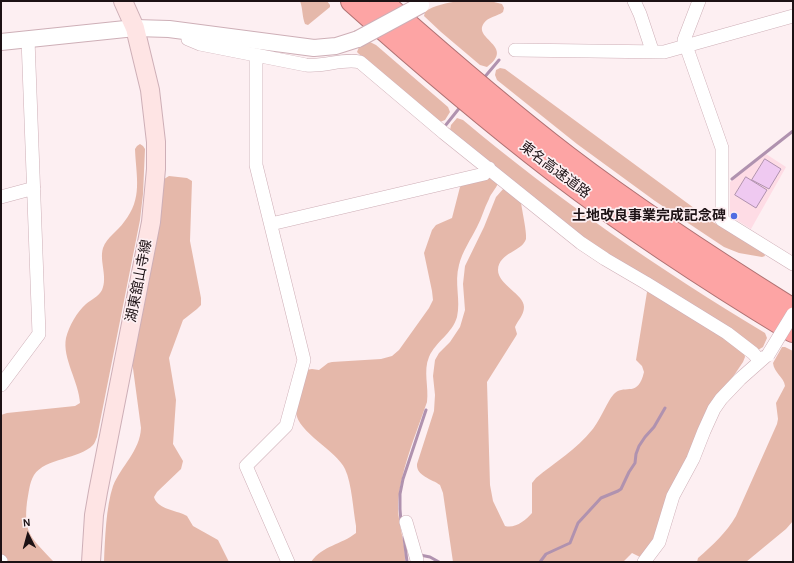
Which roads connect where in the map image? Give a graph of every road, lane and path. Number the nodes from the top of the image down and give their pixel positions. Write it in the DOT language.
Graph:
graph roads {
  1 [pos="123,1"];
  2 [pos="352,1"];
  3 [pos="381,1"];
  4 [pos="634,1"];
  5 [pos="699,1"];
  6 [pos="426,3"];
  7 [pos="793,16"];
  8 [pos="135,28"];
  9 [pos="189,32"];
  10 [pos="28,40"];
  11 [pos="1,42"];
  12 [pos="686,46"];
  13 [pos="515,50"];
  14 [pos="651,52"];
  15 [pos="257,55"];
  16 [pos="489,168"];
  17 [pos="34,189"];
  18 [pos="1,197"];
  19 [pos="271,224"];
  20 [pos="793,264"];
  21 [pos="793,310"];
  22 [pos="793,314"];
  23 [pos="793,331"];
  24 [pos="764,358"];
  25 [pos="1,385"];
  26 [pos="406,522"];
  27 [pos="421,561"];
  28 [pos="90,562"];
  29 [pos="288,562"];
  30 [pos="644,562"];
  1 -- 8 [label="main road, 湖東舘山寺線"];
  2 -- 23 [label="highway, 東名高速道路"];
  3 -- 21 [label="highway, 東名高速道路"];
  4 -- 14 [label="street"];
  5 -- 12 [label="street"];
  6 -- 9 [label="street, bridge"];
  7 -- 12 [label="street"];
  8 -- 9 [label="street"];
  8 -- 10 [label="street"];
  8 -- 28 [label="main road, 湖東舘山寺線"];
  9 -- 15 [label="street"];
  10 -- 11 [label="street"];
  10 -- 17 [label="street"];
  12 -- 14 [label="street"];
  12 -- 20 [label="street"];
  13 -- 14 [label="street"];
  15 -- 16 [label="street"];
  15 -- 19 [label="street"];
  16 -- 19 [label="street"];
  16 -- 24 [label="street"];
  17 -- 18 [label="street"];
  17 -- 25 [label="street"];
  19 -- 29 [label="street"];
  22 -- 24 [label="street, bridge"];
  24 -- 30 [label="street"];
  26 -- 27 [label="street"];
}
